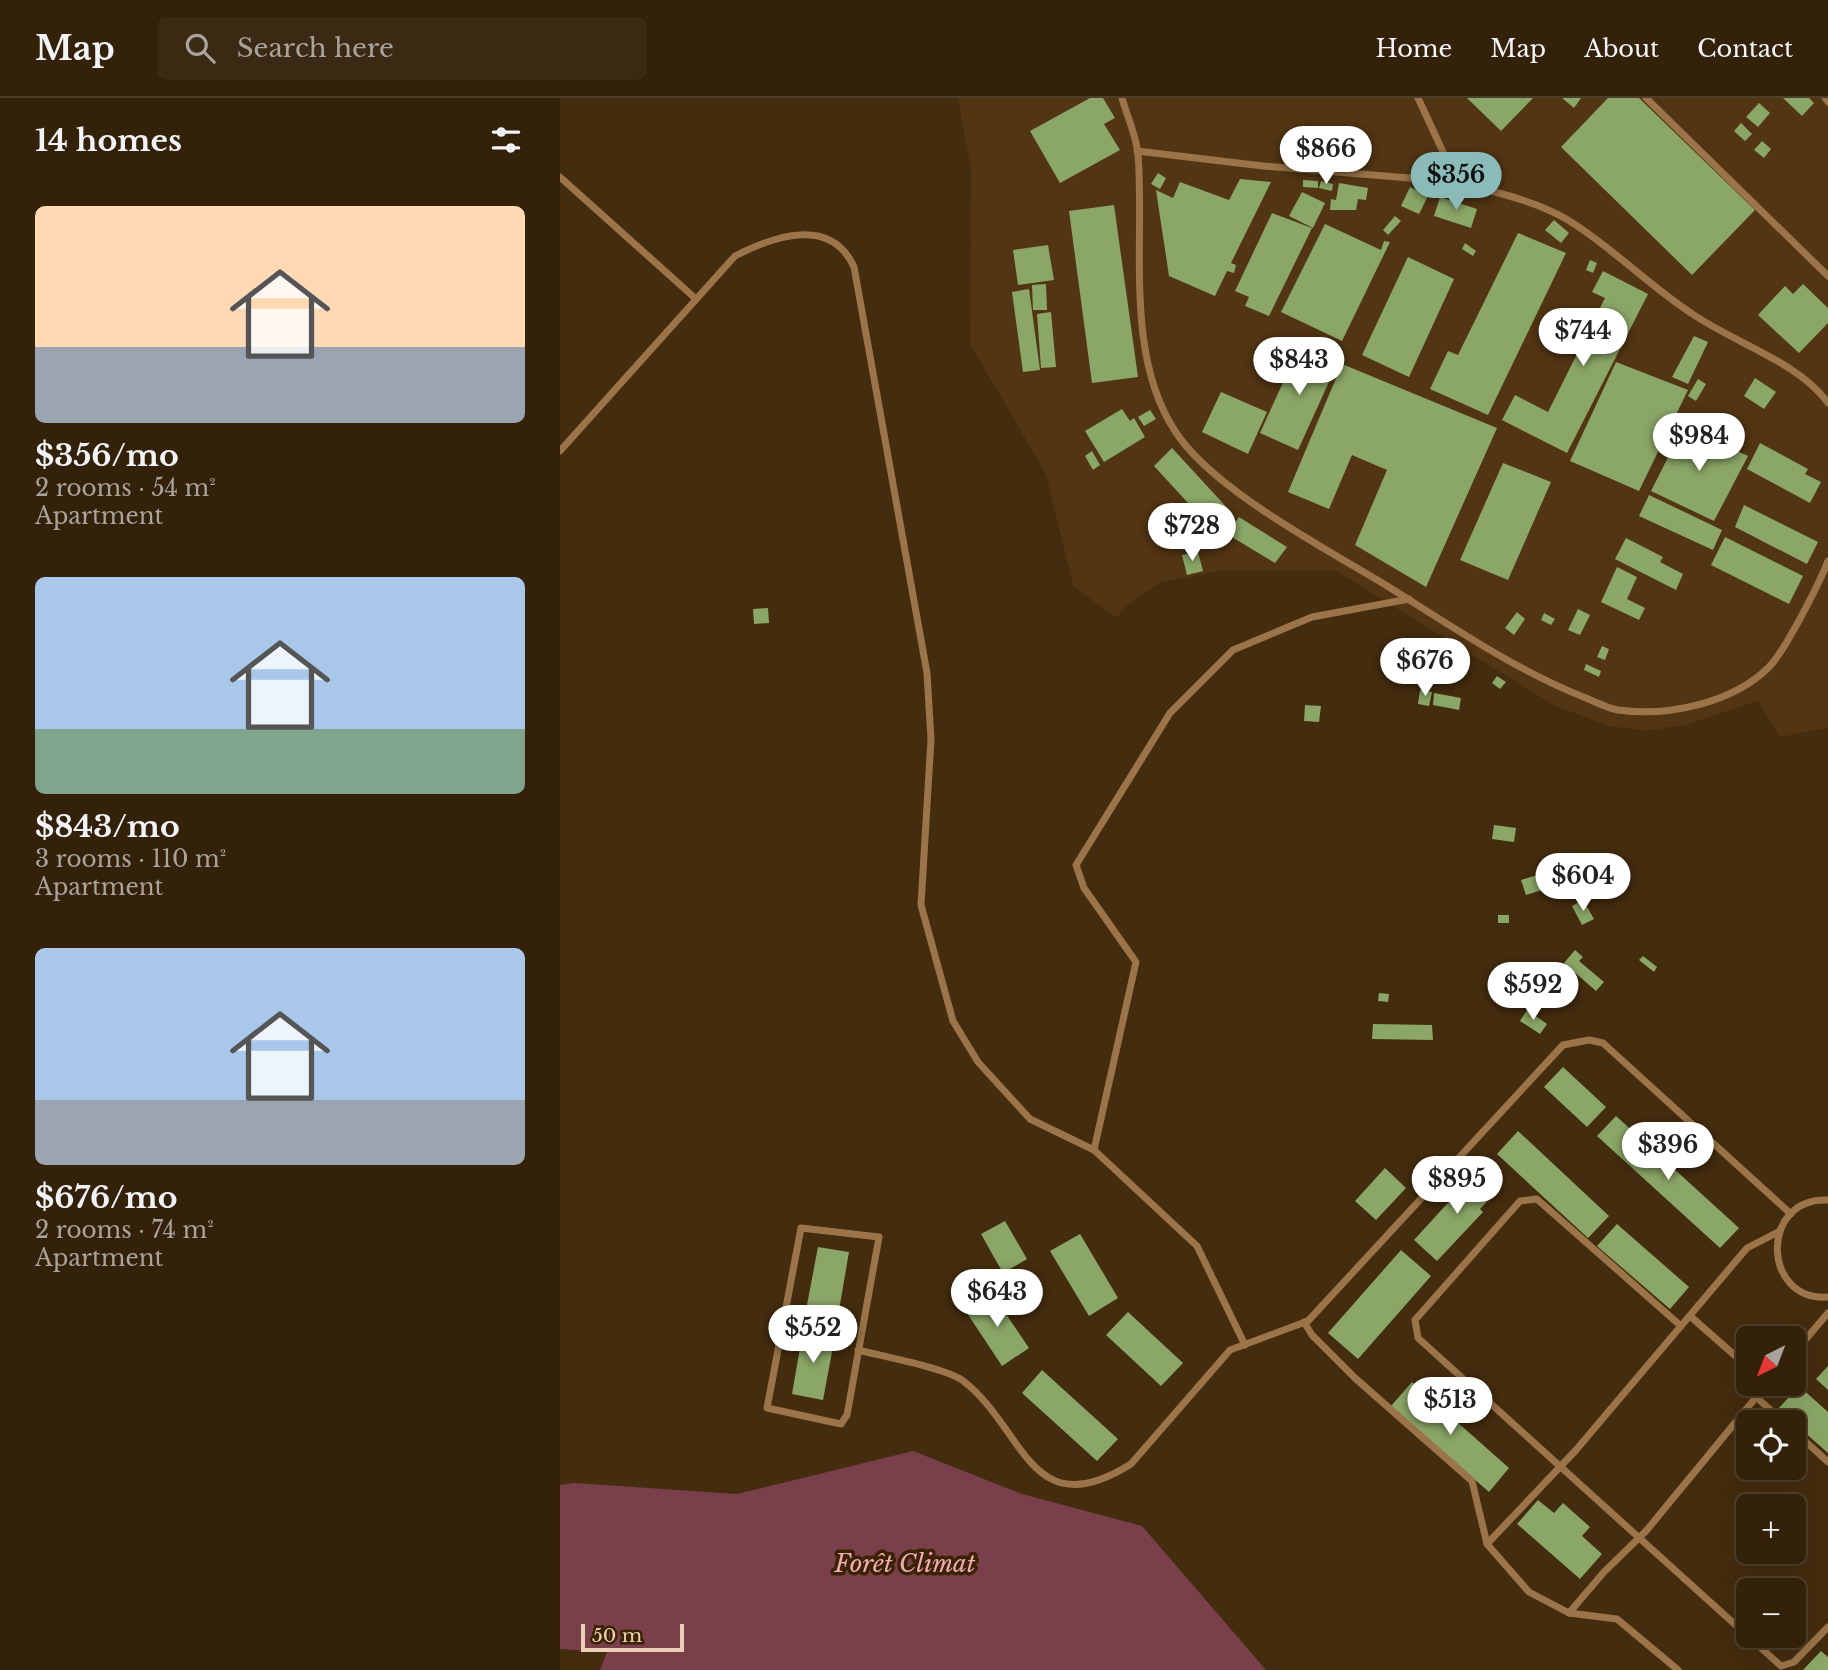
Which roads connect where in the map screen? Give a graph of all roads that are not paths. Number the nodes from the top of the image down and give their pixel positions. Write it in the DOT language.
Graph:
graph roads {
  1 [pos="1122,98"];
  2 [pos="1418,98"];
  3 [pos="1646,98"];
  4 [pos="1138,151"];
  5 [pos="560,177"];
  6 [pos="1457,182"];
  7 [pos="1828,276"];
  8 [pos="696,299"];
  9 [pos="1828,403"];
  10 [pos="560,451"];
  11 [pos="1828,561"];
  12 [pos="1409,599"];
  13 [pos="1094,1150"];
  14 [pos="1828,1200"];
  15 [pos="1791,1214"];
  16 [pos="1780,1231"];
  17 [pos="1828,1297"];
  18 [pos="1828,1313"];
  19 [pos="1690,1315"];
  20 [pos="1304,1322"];
  21 [pos="1681,1326"];
  22 [pos="1806,1339"];
  23 [pos="1245,1345"];
  24 [pos="858,1350"];
  25 [pos="1736,1356"];
  26 [pos="1756,1397"];
  27 [pos="1770,1410"];
  28 [pos="1806,1442"];
  29 [pos="1828,1462"];
  30 [pos="1560,1466"];
  31 [pos="1640,1538"];
  32 [pos="1486,1544"];
  33 [pos="1569,1613"];
  34 [pos="1828,1627"];
  35 [pos="1678,1670"];
  1 -- 4 [label="lane"];
  2 -- 6 [label="lane"];
  3 -- 7 [label="lane"];
  4 -- 6 [label="lane"];
  4 -- 12 [label="lane"];
  5 -- 8 [label="lane"];
  6 -- 9 [label="lane"];
  8 -- 10 [label="lane"];
  8 -- 13 [label="lane"];
  11 -- 12 [label="lane"];
  12 -- 13 [label="lane"];
  13 -- 23 [label="lane"];
  14 -- 15 [label="lane"];
  15 -- 16 [label="lane"];
  15 -- 20 [label="lane"];
  16 -- 17 [label="lane"];
  16 -- 19 [label="lane"];
  18 -- 22 [label="lane"];
  19 -- 21 [label="lane"];
  19 -- 25 [label="lane"];
  20 -- 23 [label="lane"];
  20 -- 32 [label="lane"];
  21 -- 30 [label="lane"];
  21 -- 30 [label="lane"];
  23 -- 24 [label="lane"];
  24 -- 24 [label="lane"];
  26 -- 27 [label="lane"];
  26 -- 31 [label="lane"];
  28 -- 29 [label="lane"];
  30 -- 31 [label="lane"];
  30 -- 32 [label="lane"];
  31 -- 33 [label="lane"];
  31 -- 34 [label="lane"];
  32 -- 33 [label="lane"];
  33 -- 35 [label="lane"];
}
